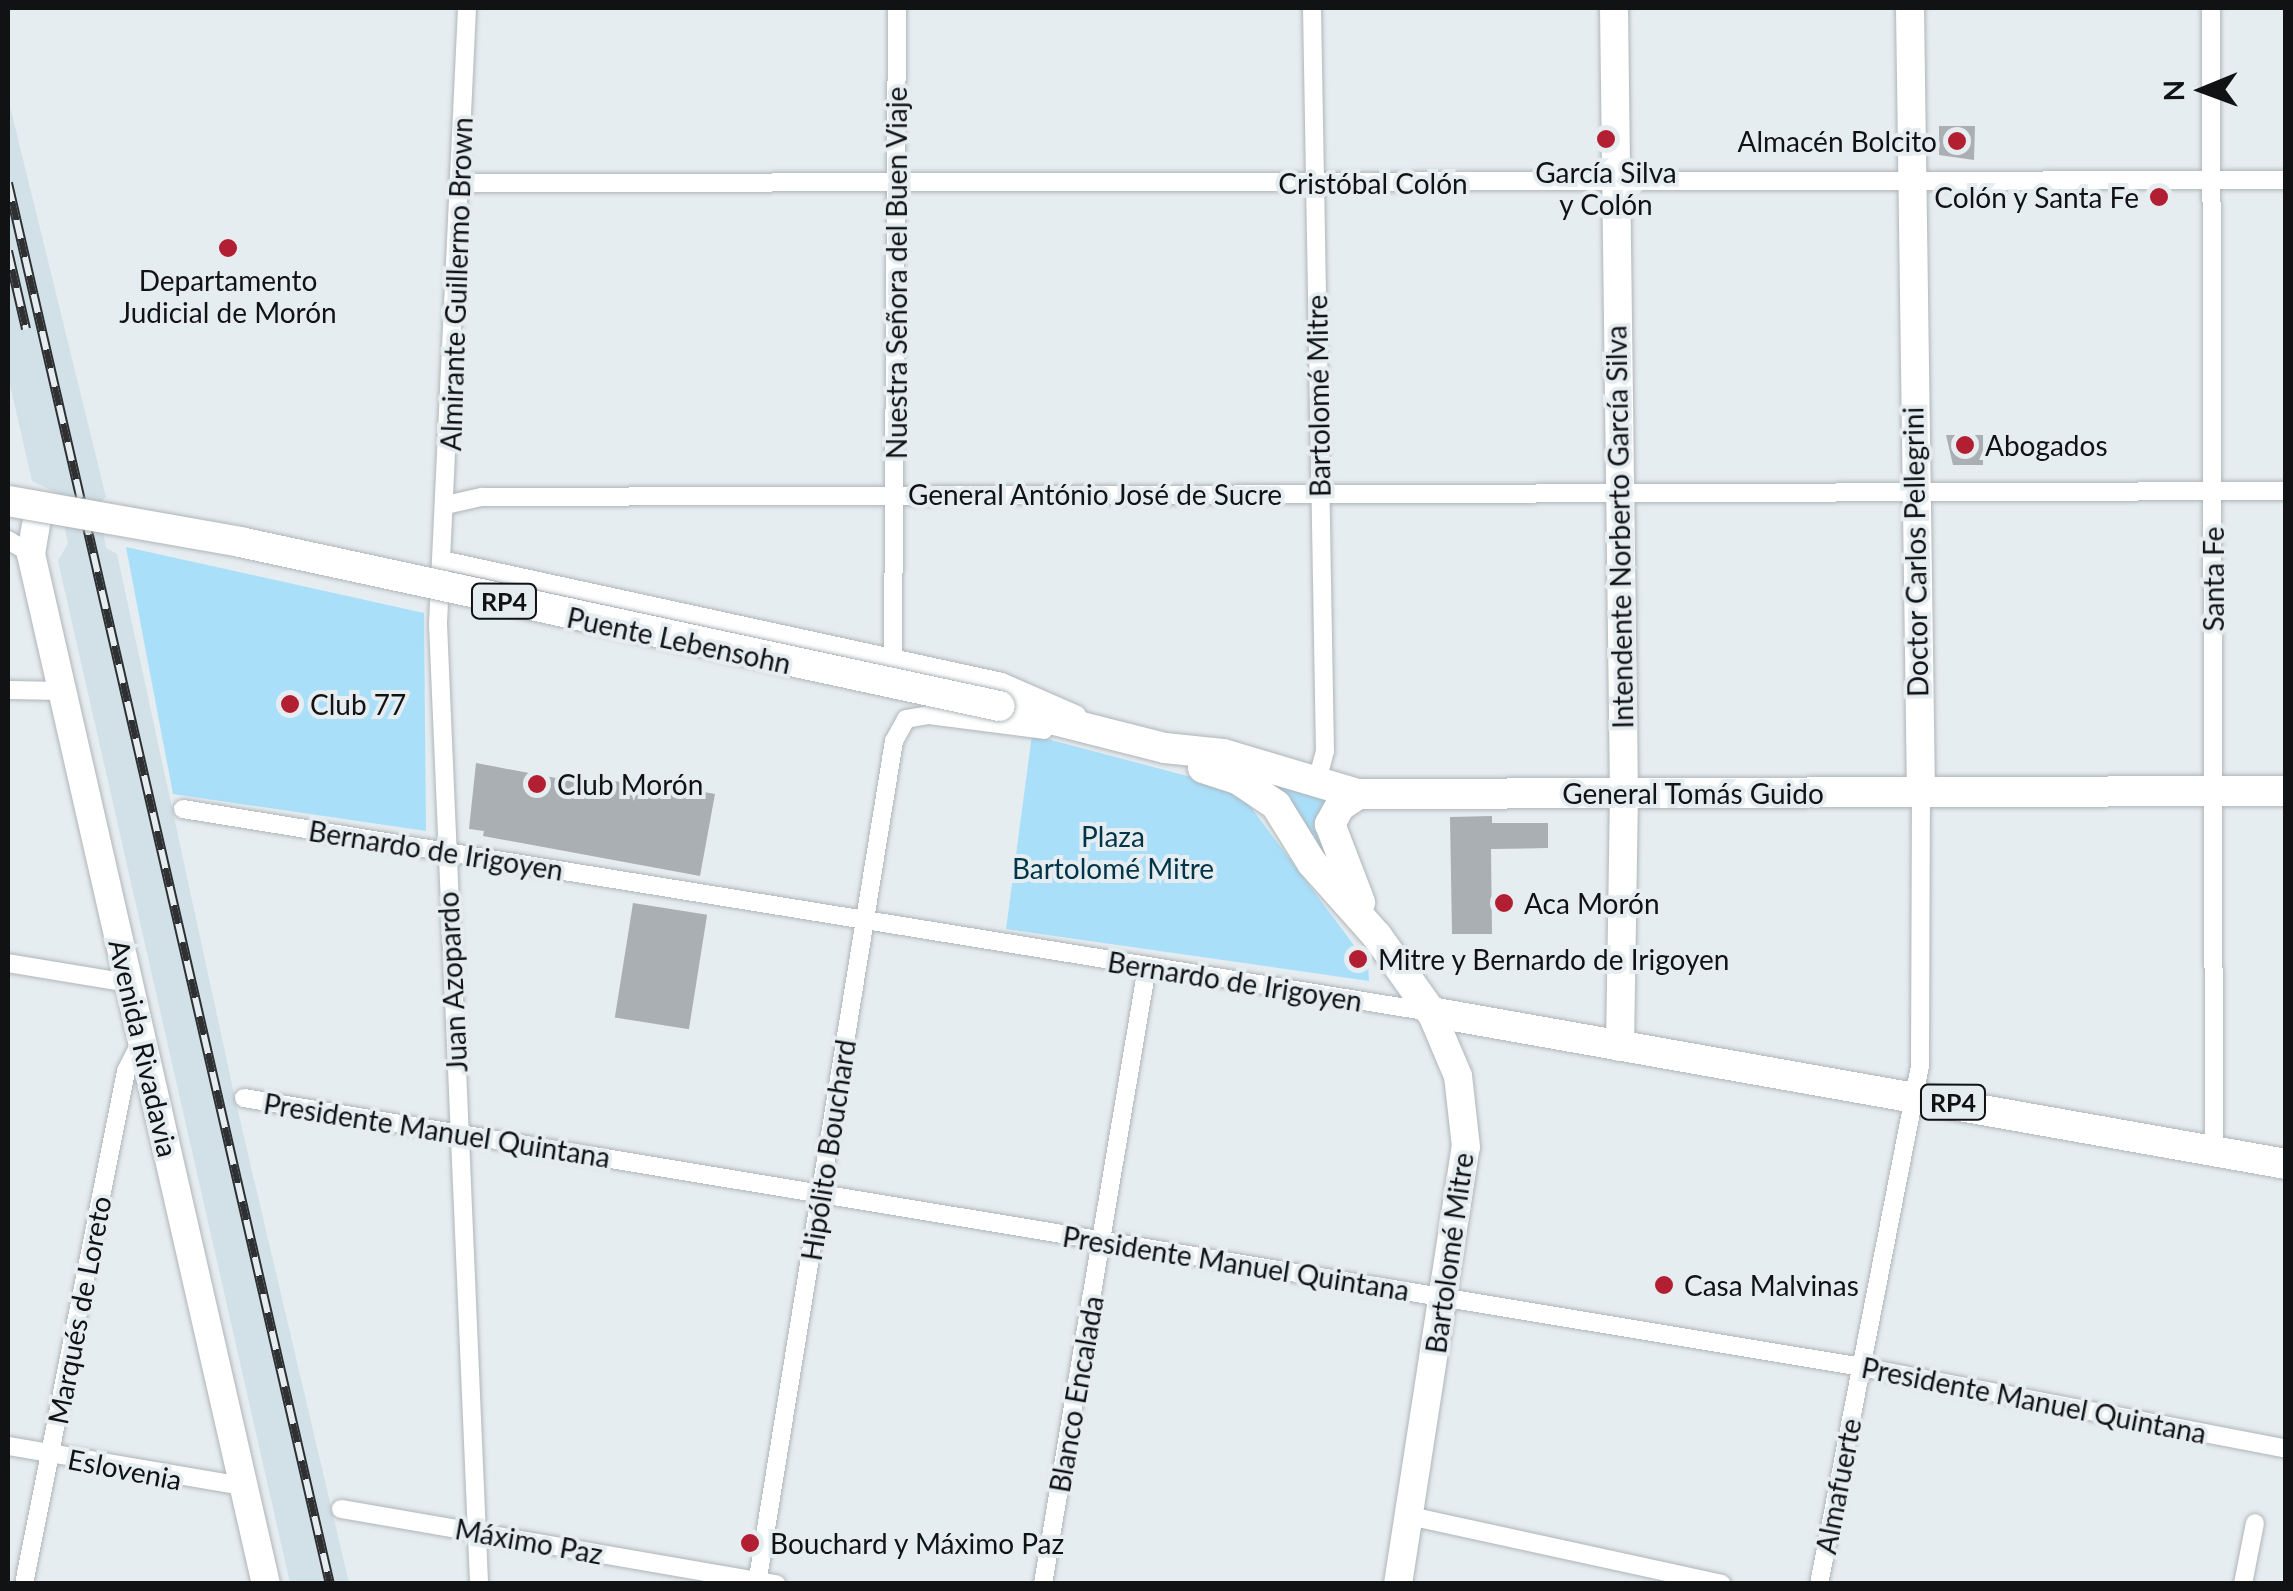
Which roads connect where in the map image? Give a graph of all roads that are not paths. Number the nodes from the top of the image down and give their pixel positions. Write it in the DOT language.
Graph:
graph roads {
  1 [pos="467,8"];
  2 [pos="897,8"];
  3 [pos="1312,8"];
  4 [pos="1614,8"];
  5 [pos="1910,8"];
  6 [pos="2211,8"];
  7 [pos="2211,180"];
  8 [pos="2286,180"];
  9 [pos="896,182"];
  10 [pos="1616,182"];
  11 [pos="1911,182"];
  12 [pos="460,184"];
  13 [pos="1314,184"];
  14 [pos="2213,491"];
  15 [pos="2286,491"];
  16 [pos="1319,492"];
  17 [pos="1616,492"];
  18 [pos="1913,492"];
  19 [pos="896,496"];
  20 [pos="8,504"];
  21 [pos="446,506"];
  22 [pos="38,512"];
  23 [pos="19,547"];
  24 [pos="441,572"];
  25 [pos="893,658"];
  26 [pos="8,690"];
  27 [pos="64,691"];
  28 [pos="999,706"];
  29 [pos="906,720"];
  30 [pos="1110,732"];
  31 [pos="1164,748"];
  32 [pos="1316,784"];
  33 [pos="2215,790"];
  34 [pos="2286,791"];
  35 [pos="1624,793"];
  36 [pos="1920,793"];
  37 [pos="1358,794"];
  38 [pos="183,809"];
  39 [pos="446,852"];
  40 [pos="865,920"];
  41 [pos="1377,936"];
  42 [pos="8,963"];
  43 [pos="1147,967"];
  44 [pos="130,983"];
  45 [pos="1431,1012"];
  46 [pos="142,1039"];
  47 [pos="1620,1047"];
  48 [pos="1914,1095"];
  49 [pos="244,1098"];
  50 [pos="459,1136"];
  51 [pos="2214,1151"];
  52 [pos="2286,1164"];
  53 [pos="821,1193"];
  54 [pos="1101,1243"];
  55 [pos="1444,1296"];
  56 [pos="1862,1367"];
  57 [pos="8,1446"];
  58 [pos="2286,1448"];
  59 [pos="50,1455"];
  60 [pos="242,1486"];
  61 [pos="341,1509"];
  62 [pos="1410,1516"];
  63 [pos="2255,1523"];
  64 [pos="480,1533"];
  65 [pos="764,1582"];
  66 [pos="24,1584"];
  67 [pos="266,1584"];
  68 [pos="478,1584"];
  69 [pos="1043,1584"];
  70 [pos="1398,1584"];
  71 [pos="1722,1584"];
  72 [pos="1819,1584"];
  73 [pos="2243,1584"];
  1 -- 12 [label="street, Almirante Guillermo Brown"];
  2 -- 9 [label="street, Nuestra Señora del Buen Viaje"];
  3 -- 13 [label="street, Bartolomé Mitre"];
  4 -- 10 [label="street, Intendente Norberto García Silva"];
  5 -- 11 [label="street, Doctor Carlos Pellegrini"];
  6 -- 7 [label="street, Santa Fe"];
  7 -- 8 [label="street, Cristóbal Colón"];
  7 -- 11 [label="street, Cristóbal Colón"];
  7 -- 14 [label="street, Santa Fe"];
  9 -- 12 [label="street, Cristóbal Colón"];
  9 -- 13 [label="street, Cristóbal Colón"];
  9 -- 19 [label="street, Nuestra Señora del Buen Viaje"];
  10 -- 11 [label="street, Cristóbal Colón"];
  10 -- 13 [label="street, Cristóbal Colón"];
  10 -- 17 [label="street, Intendente Norberto García Silva"];
  11 -- 18 [label="street, Doctor Carlos Pellegrini"];
  12 -- 21 [label="street, Almirante Guillermo Brown"];
  13 -- 16 [label="street, Bartolomé Mitre"];
  14 -- 15 [label="street, General António José de Sucre"];
  14 -- 18 [label="street, General António José de Sucre"];
  14 -- 33 [label="street, Santa Fe"];
  16 -- 17 [label="street, General António José de Sucre"];
  16 -- 19 [label="street, General António José de Sucre"];
  16 -- 32 [label="street, Bartolomé Mitre"];
  17 -- 18 [label="street, General António José de Sucre"];
  17 -- 35 [label="street, Intendente Norberto García Silva"];
  18 -- 36 [label="street, Doctor Carlos Pellegrini"];
  19 -- 21 [label="street, General António José de Sucre"];
  19 -- 25 [label="street, Nuestra Señora del Buen Viaje"];
  20 -- 22 [label="street"];
  20 -- 28 [label="main road, Puente Lebensohn / RP4, bridge"];
  21 -- 24 [label="street, Almirante Guillermo Brown"];
  22 -- 23 [label="street, Avenida Rivadavia"];
  22 -- 24 [label="street"];
  23 -- 27 [label="street, Avenida Rivadavia"];
  24 -- 25 [label="street, General Tomás Guido"];
  24 -- 39 [label="street, Juan Azopardo"];
  25 -- 30 [label="street, General Tomás Guido"];
  26 -- 27 [label="street"];
  27 -- 44 [label="street, Avenida Rivadavia"];
  28 -- 30 [label="main road, General Tomás Guido / RP4"];
  29 -- 30 [label="street, General Tomás Guido"];
  29 -- 40 [label="street, Hipólito Bouchard"];
  30 -- 31 [label="main road, General Tomás Guido / RP4"];
  31 -- 32 [label="main road, General Tomás Guido / RP4"];
  31 -- 41 [label="main road, Bartolomé Mitre / RP4"];
  32 -- 37 [label="main road, General Tomás Guido / RP4"];
  33 -- 34 [label="main road, General Tomás Guido / RP4"];
  33 -- 36 [label="main road, General Tomás Guido / RP4"];
  33 -- 51 [label="street, Santa Fe"];
  35 -- 36 [label="main road, General Tomás Guido / RP4"];
  35 -- 37 [label="main road, General Tomás Guido / RP4"];
  35 -- 47 [label="street, Intendente Norberto García Silva"];
  36 -- 48 [label="street, Doctor Carlos Pellegrini"];
  37 -- 41 [label="main road"];
  38 -- 39 [label="street, Bernardo de Irigoyen"];
  39 -- 40 [label="street, Bernardo de Irigoyen"];
  39 -- 50 [label="street, Juan Azopardo"];
  40 -- 43 [label="street, Bernardo de Irigoyen"];
  40 -- 53 [label="street, Hipólito Bouchard"];
  41 -- 45 [label="main road, Bartolomé Mitre / RP4"];
  42 -- 44 [label="street"];
  43 -- 45 [label="street, Bernardo de Irigoyen"];
  43 -- 54 [label="street, Blanco Encalada"];
  44 -- 46 [label="street, Avenida Rivadavia"];
  45 -- 47 [label="main road, Bernardo de Irigoyen / RP4"];
  45 -- 55 [label="street, Bartolomé Mitre"];
  46 -- 59 [label="street, Marqués de Loreto"];
  46 -- 60 [label="street, Avenida Rivadavia"];
  47 -- 48 [label="main road, Bernardo de Irigoyen / RP4"];
  48 -- 51 [label="main road, Bernardo de Irigoyen / RP4"];
  48 -- 56 [label="street, Almafuerte"];
  49 -- 50 [label="street, Presidente Manuel Quintana"];
  50 -- 53 [label="street, Presidente Manuel Quintana"];
  50 -- 64 [label="street, Juan Azopardo"];
  51 -- 52 [label="main road, Bernardo de Irigoyen / RP4"];
  53 -- 54 [label="street, Presidente Manuel Quintana"];
  53 -- 65 [label="street, Hipólito Bouchard"];
  54 -- 55 [label="street, Presidente Manuel Quintana"];
  54 -- 69 [label="street, Blanco Encalada"];
  55 -- 56 [label="street, Presidente Manuel Quintana"];
  55 -- 62 [label="street, Bartolomé Mitre"];
  56 -- 58 [label="street, Presidente Manuel Quintana"];
  56 -- 72 [label="street, Almafuerte"];
  57 -- 59 [label="street, Eslovenia"];
  59 -- 60 [label="street, Eslovenia"];
  59 -- 66 [label="street, Marqués de Loreto"];
  60 -- 67 [label="street, Avenida Rivadavia"];
  61 -- 64 [label="street, Máximo Paz"];
  62 -- 70 [label="street, Bartolomé Mitre"];
  62 -- 71 [label="street"];
  63 -- 73 [label="street"];
  64 -- 65 [label="street, Máximo Paz"];
  64 -- 68 [label="street, Juan Azopardo"];
}
